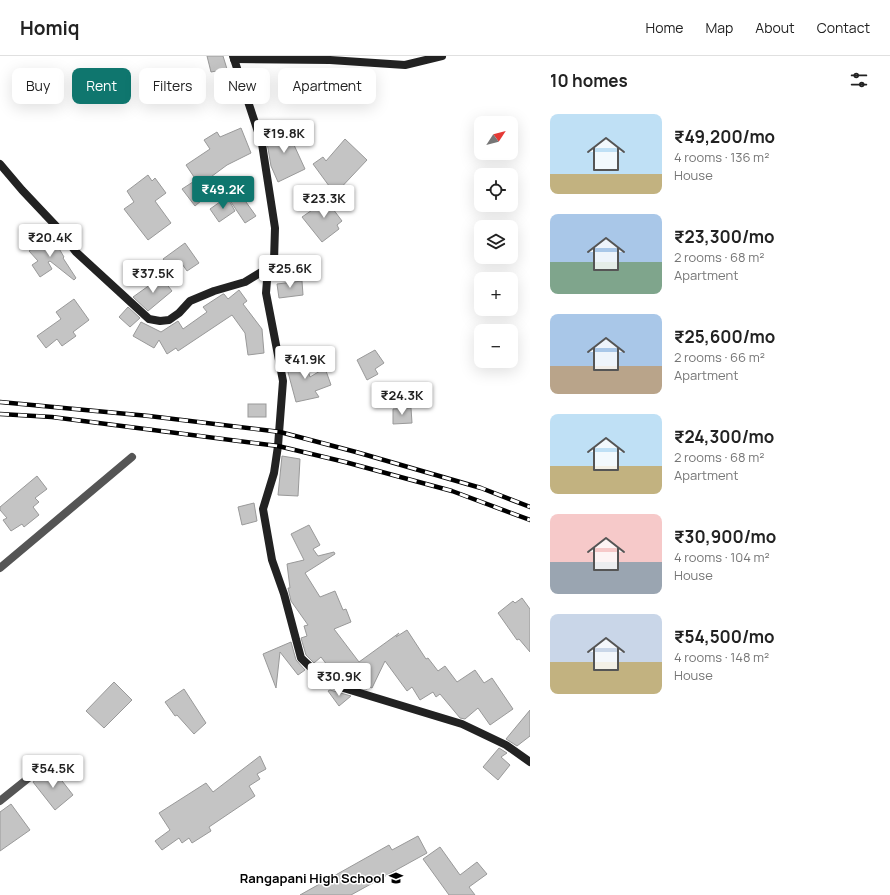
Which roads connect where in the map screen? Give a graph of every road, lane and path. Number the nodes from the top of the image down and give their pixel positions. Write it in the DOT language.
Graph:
graph roads {
  1 [pos="442,56"];
  2 [pos="233,58"];
  3 [pos="0,164"];
  4 [pos="268,268"];
  5 [pos="132,457"];
  6 [pos="0,568"];
  7 [pos="51,760"];
  8 [pos="530,762"];
  9 [pos="0,801"];
  1 -- 2 [label="street"];
  2 -- 4 [label="street"];
  3 -- 4 [label="street"];
  4 -- 8 [label="street"];
  5 -- 6 [label="street"];
  7 -- 9 [label="street"];
}
